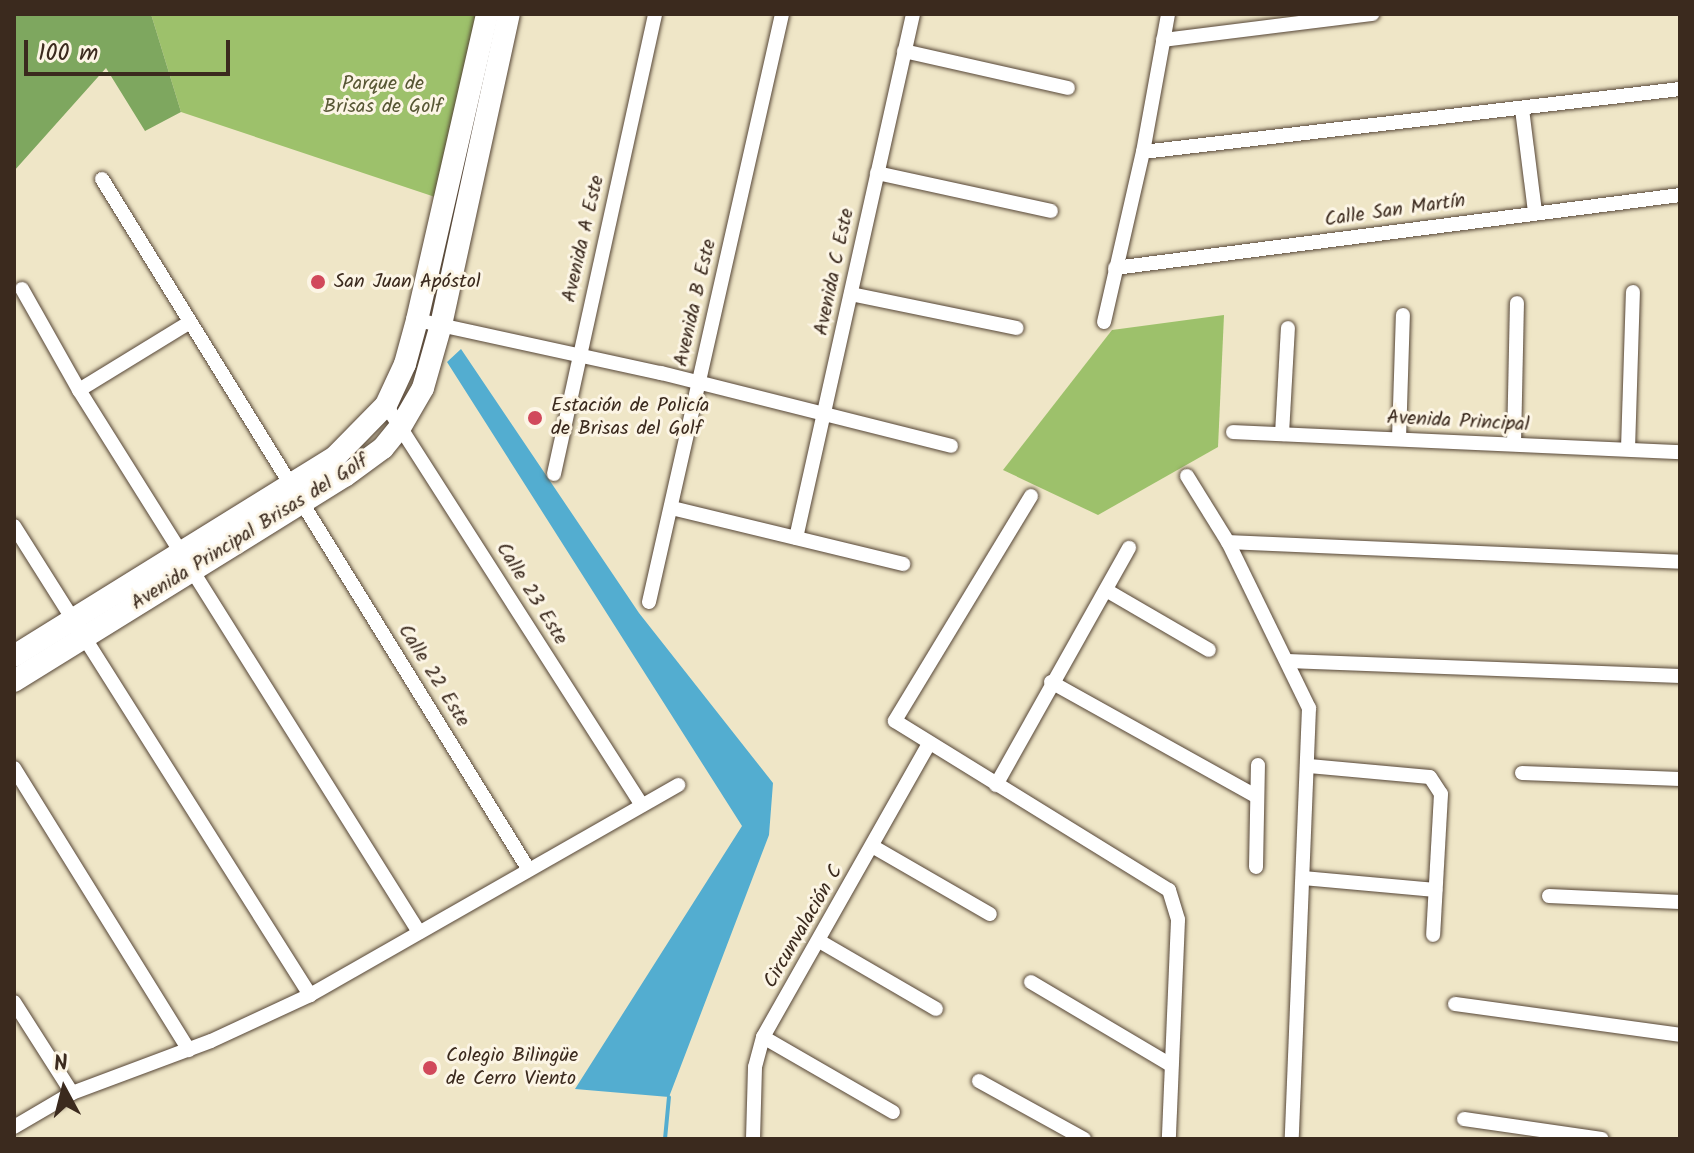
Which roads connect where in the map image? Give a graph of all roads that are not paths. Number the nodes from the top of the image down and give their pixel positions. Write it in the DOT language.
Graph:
graph roads {
  1 [pos="487,14"];
  2 [pos="509,14"];
  3 [pos="655,14"];
  4 [pos="782,14"];
  5 [pos="913,14"];
  6 [pos="1168,14"];
  7 [pos="1372,14"];
  8 [pos="1163,40"];
  9 [pos="904,51"];
  10 [pos="1068,88"];
  11 [pos="1680,89"];
  12 [pos="1522,109"];
  13 [pos="1143,152"];
  14 [pos="877,173"];
  15 [pos="102,179"];
  16 [pos="1680,195"];
  17 [pos="1051,211"];
  18 [pos="1535,212"];
  19 [pos="1115,268"];
  20 [pos="22,289"];
  21 [pos="1633,292"];
  22 [pos="851,294"];
  23 [pos="1517,303"];
  24 [pos="1403,315"];
  25 [pos="417,320"];
  26 [pos="190,322"];
  27 [pos="1104,322"];
  28 [pos="441,325"];
  29 [pos="1017,328"];
  30 [pos="1288,328"];
  31 [pos="579,356"];
  32 [pos="699,382"];
  33 [pos="79,390"];
  34 [pos="386,405"];
  35 [pos="825,413"];
  36 [pos="401,426"];
  37 [pos="1233,432"];
  38 [pos="1282,434"];
  39 [pos="1399,439"];
  40 [pos="1514,444"];
  41 [pos="951,446"];
  42 [pos="1628,449"];
  43 [pos="1680,452"];
  44 [pos="554,474"];
  45 [pos="1187,476"];
  46 [pos="298,494"];
  47 [pos="1031,496"];
  48 [pos="672,508"];
  49 [pos="14,526"];
  50 [pos="796,538"];
  51 [pos="1228,542"];
  52 [pos="1129,548"];
  53 [pos="188,562"];
  54 [pos="1680,562"];
  55 [pos="903,564"];
  56 [pos="1106,590"];
  57 [pos="649,602"];
  58 [pos="78,629"];
  59 [pos="1209,650"];
  60 [pos="14,656"];
  61 [pos="1288,661"];
  62 [pos="1680,676"];
  63 [pos="14,681"];
  64 [pos="1051,682"];
  65 [pos="928,745"];
  66 [pos="1258,765"];
  67 [pos="1309,766"];
  68 [pos="14,768"];
  69 [pos="1522,773"];
  70 [pos="1680,779"];
  71 [pos="678,785"];
  72 [pos="996,785"];
  73 [pos="1256,796"];
  74 [pos="642,805"];
  75 [pos="872,846"];
  76 [pos="1256,867"];
  77 [pos="529,870"];
  78 [pos="1303,878"];
  79 [pos="1435,890"];
  80 [pos="1549,896"];
  81 [pos="1680,902"];
  82 [pos="990,914"];
  83 [pos="419,932"];
  84 [pos="1433,935"];
  85 [pos="821,942"];
  86 [pos="1031,982"];
  87 [pos="310,995"];
  88 [pos="14,1002"];
  89 [pos="1455,1004"];
  90 [pos="936,1009"];
  91 [pos="1680,1035"];
  92 [pos="763,1037"];
  93 [pos="189,1050"];
  94 [pos="1171,1065"];
  95 [pos="979,1081"];
  96 [pos="72,1093"];
  97 [pos="893,1112"];
  98 [pos="1464,1119"];
  99 [pos="14,1127"];
  100 [pos="753,1139"];
  101 [pos="1084,1139"];
  102 [pos="1169,1139"];
  103 [pos="1292,1139"];
  104 [pos="1602,1139"];
  1 -- 25 [label="street, Avenida Principal Brisas del Golf"];
  2 -- 28 [label="street, Avenida Principal Brisas del Golf"];
  3 -- 31 [label="street, Avenida A Este"];
  4 -- 32 [label="street, Avenida B Este"];
  5 -- 9 [label="street, Avenida C Este"];
  6 -- 8 [label="street"];
  7 -- 8 [label="street"];
  8 -- 13 [label="street"];
  9 -- 10 [label="street"];
  9 -- 14 [label="street, Avenida C Este"];
  11 -- 12 [label="street"];
  12 -- 13 [label="street"];
  12 -- 18 [label="street"];
  13 -- 19 [label="street"];
  14 -- 17 [label="street"];
  14 -- 22 [label="street, Avenida C Este"];
  15 -- 26 [label="street, Calle 22 Este"];
  16 -- 18 [label="street, Calle San Martín"];
  18 -- 19 [label="street, Calle San Martín"];
  19 -- 27 [label="street"];
  20 -- 33 [label="street"];
  21 -- 42 [label="street"];
  22 -- 29 [label="street"];
  22 -- 35 [label="street, Avenida C Este"];
  23 -- 40 [label="street"];
  24 -- 39 [label="street"];
  25 -- 28 [label="street"];
  25 -- 34 [label="street, Avenida Principal Brisas del Golf"];
  26 -- 33 [label="street"];
  26 -- 46 [label="street, Calle 22 Este"];
  28 -- 31 [label="street"];
  28 -- 36 [label="street, Avenida Principal Brisas del Golf"];
  30 -- 38 [label="street"];
  31 -- 32 [label="street"];
  31 -- 44 [label="street, Avenida A Este"];
  32 -- 35 [label="street"];
  32 -- 48 [label="street, Avenida B Este"];
  33 -- 53 [label="street"];
  34 -- 36 [label="street, Calle 23 Este"];
  34 -- 46 [label="street, Avenida Principal Brisas del Golf"];
  35 -- 41 [label="street"];
  35 -- 50 [label="street, Avenida C Este"];
  36 -- 46 [label="street, Avenida Principal Brisas del Golf"];
  36 -- 74 [label="street, Calle 23 Este"];
  37 -- 38 [label="street, Avenida Principal"];
  38 -- 39 [label="street, Avenida Principal"];
  39 -- 40 [label="street, Avenida Principal"];
  40 -- 42 [label="street, Avenida Principal"];
  42 -- 43 [label="street, Avenida Principal"];
  45 -- 51 [label="street"];
  46 -- 53 [label="street, Avenida Principal Brisas del Golf"];
  46 -- 77 [label="street, Calle 22 Este"];
  47 -- 65 [label="street"];
  48 -- 50 [label="street"];
  48 -- 57 [label="street, Avenida B Este"];
  49 -- 58 [label="street"];
  50 -- 55 [label="street"];
  51 -- 54 [label="street"];
  51 -- 61 [label="street"];
  52 -- 56 [label="street"];
  53 -- 58 [label="street, Avenida Principal Brisas del Golf"];
  53 -- 83 [label="street"];
  56 -- 59 [label="street"];
  56 -- 64 [label="street"];
  58 -- 60 [label="street, Avenida Principal Brisas del Golf"];
  58 -- 63 [label="street, Avenida Principal Brisas del Golf"];
  58 -- 87 [label="street"];
  61 -- 62 [label="street"];
  61 -- 67 [label="street"];
  64 -- 72 [label="street"];
  64 -- 73 [label="street"];
  65 -- 72 [label="street"];
  65 -- 75 [label="street, Circunvalación C"];
  66 -- 73 [label="street"];
  67 -- 78 [label="street"];
  67 -- 79 [label="street"];
  68 -- 93 [label="street"];
  69 -- 70 [label="street"];
  71 -- 74 [label="street"];
  72 -- 94 [label="street"];
  73 -- 76 [label="street"];
  74 -- 77 [label="street"];
  75 -- 82 [label="street"];
  75 -- 85 [label="street, Circunvalación C"];
  77 -- 83 [label="street"];
  78 -- 79 [label="street"];
  78 -- 103 [label="street"];
  79 -- 84 [label="street"];
  80 -- 81 [label="street"];
  83 -- 87 [label="street"];
  85 -- 90 [label="street"];
  85 -- 92 [label="street, Circunvalación C"];
  86 -- 94 [label="street"];
  87 -- 93 [label="street"];
  88 -- 96 [label="street"];
  89 -- 91 [label="street"];
  92 -- 97 [label="street"];
  92 -- 100 [label="street, Circunvalación C"];
  93 -- 96 [label="street"];
  94 -- 102 [label="street"];
  95 -- 101 [label="street"];
  96 -- 99 [label="street"];
  98 -- 104 [label="street"];
}
